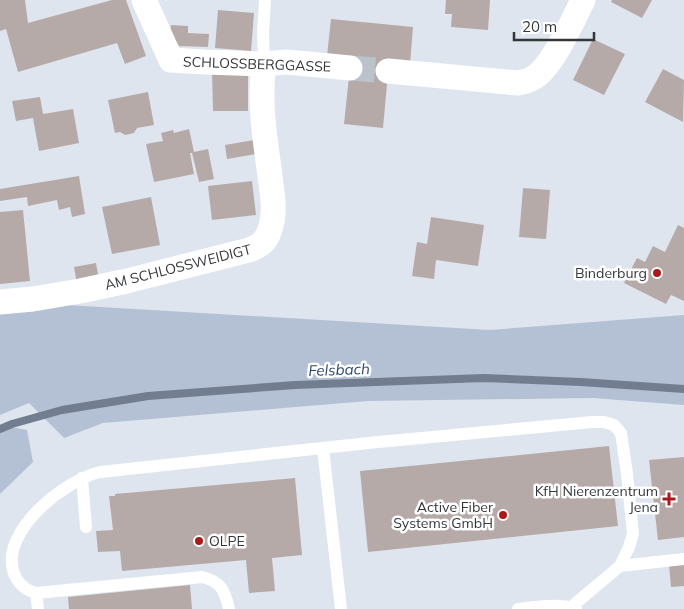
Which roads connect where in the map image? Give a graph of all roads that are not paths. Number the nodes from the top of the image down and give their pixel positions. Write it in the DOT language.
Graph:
graph roads {
  1 [pos="144,0"];
  2 [pos="265,0"];
  3 [pos="583,0"];
  4 [pos="264,64"];
  5 [pos="350,68"];
  6 [pos="388,71"];
  7 [pos="0,302"];
  8 [pos="323,448"];
  9 [pos="82,478"];
  10 [pos="86,527"];
  11 [pos="684,559"];
  12 [pos="620,566"];
  13 [pos="36,593"];
  14 [pos="573,608"];
  15 [pos="38,609"];
  16 [pos="229,609"];
  17 [pos="341,609"];
  18 [pos="518,609"];
  1 -- 4 [label="street, SCHLOSSBERGGASSE"];
  2 -- 4 [label="lane"];
  3 -- 6 [label="street"];
  4 -- 5 [label="street, SCHLOSSBERGGASSE"];
  4 -- 7 [label="street, AM SCHLOSSWEIDIGT"];
  8 -- 9 [label="lane"];
  8 -- 12 [label="lane"];
  8 -- 17 [label="lane"];
  9 -- 10 [label="lane"];
  9 -- 13 [label="lane"];
  11 -- 12 [label="lane"];
  12 -- 14 [label="lane"];
  13 -- 15 [label="lane"];
  13 -- 16 [label="lane"];
  14 -- 18 [label="lane"];
}
